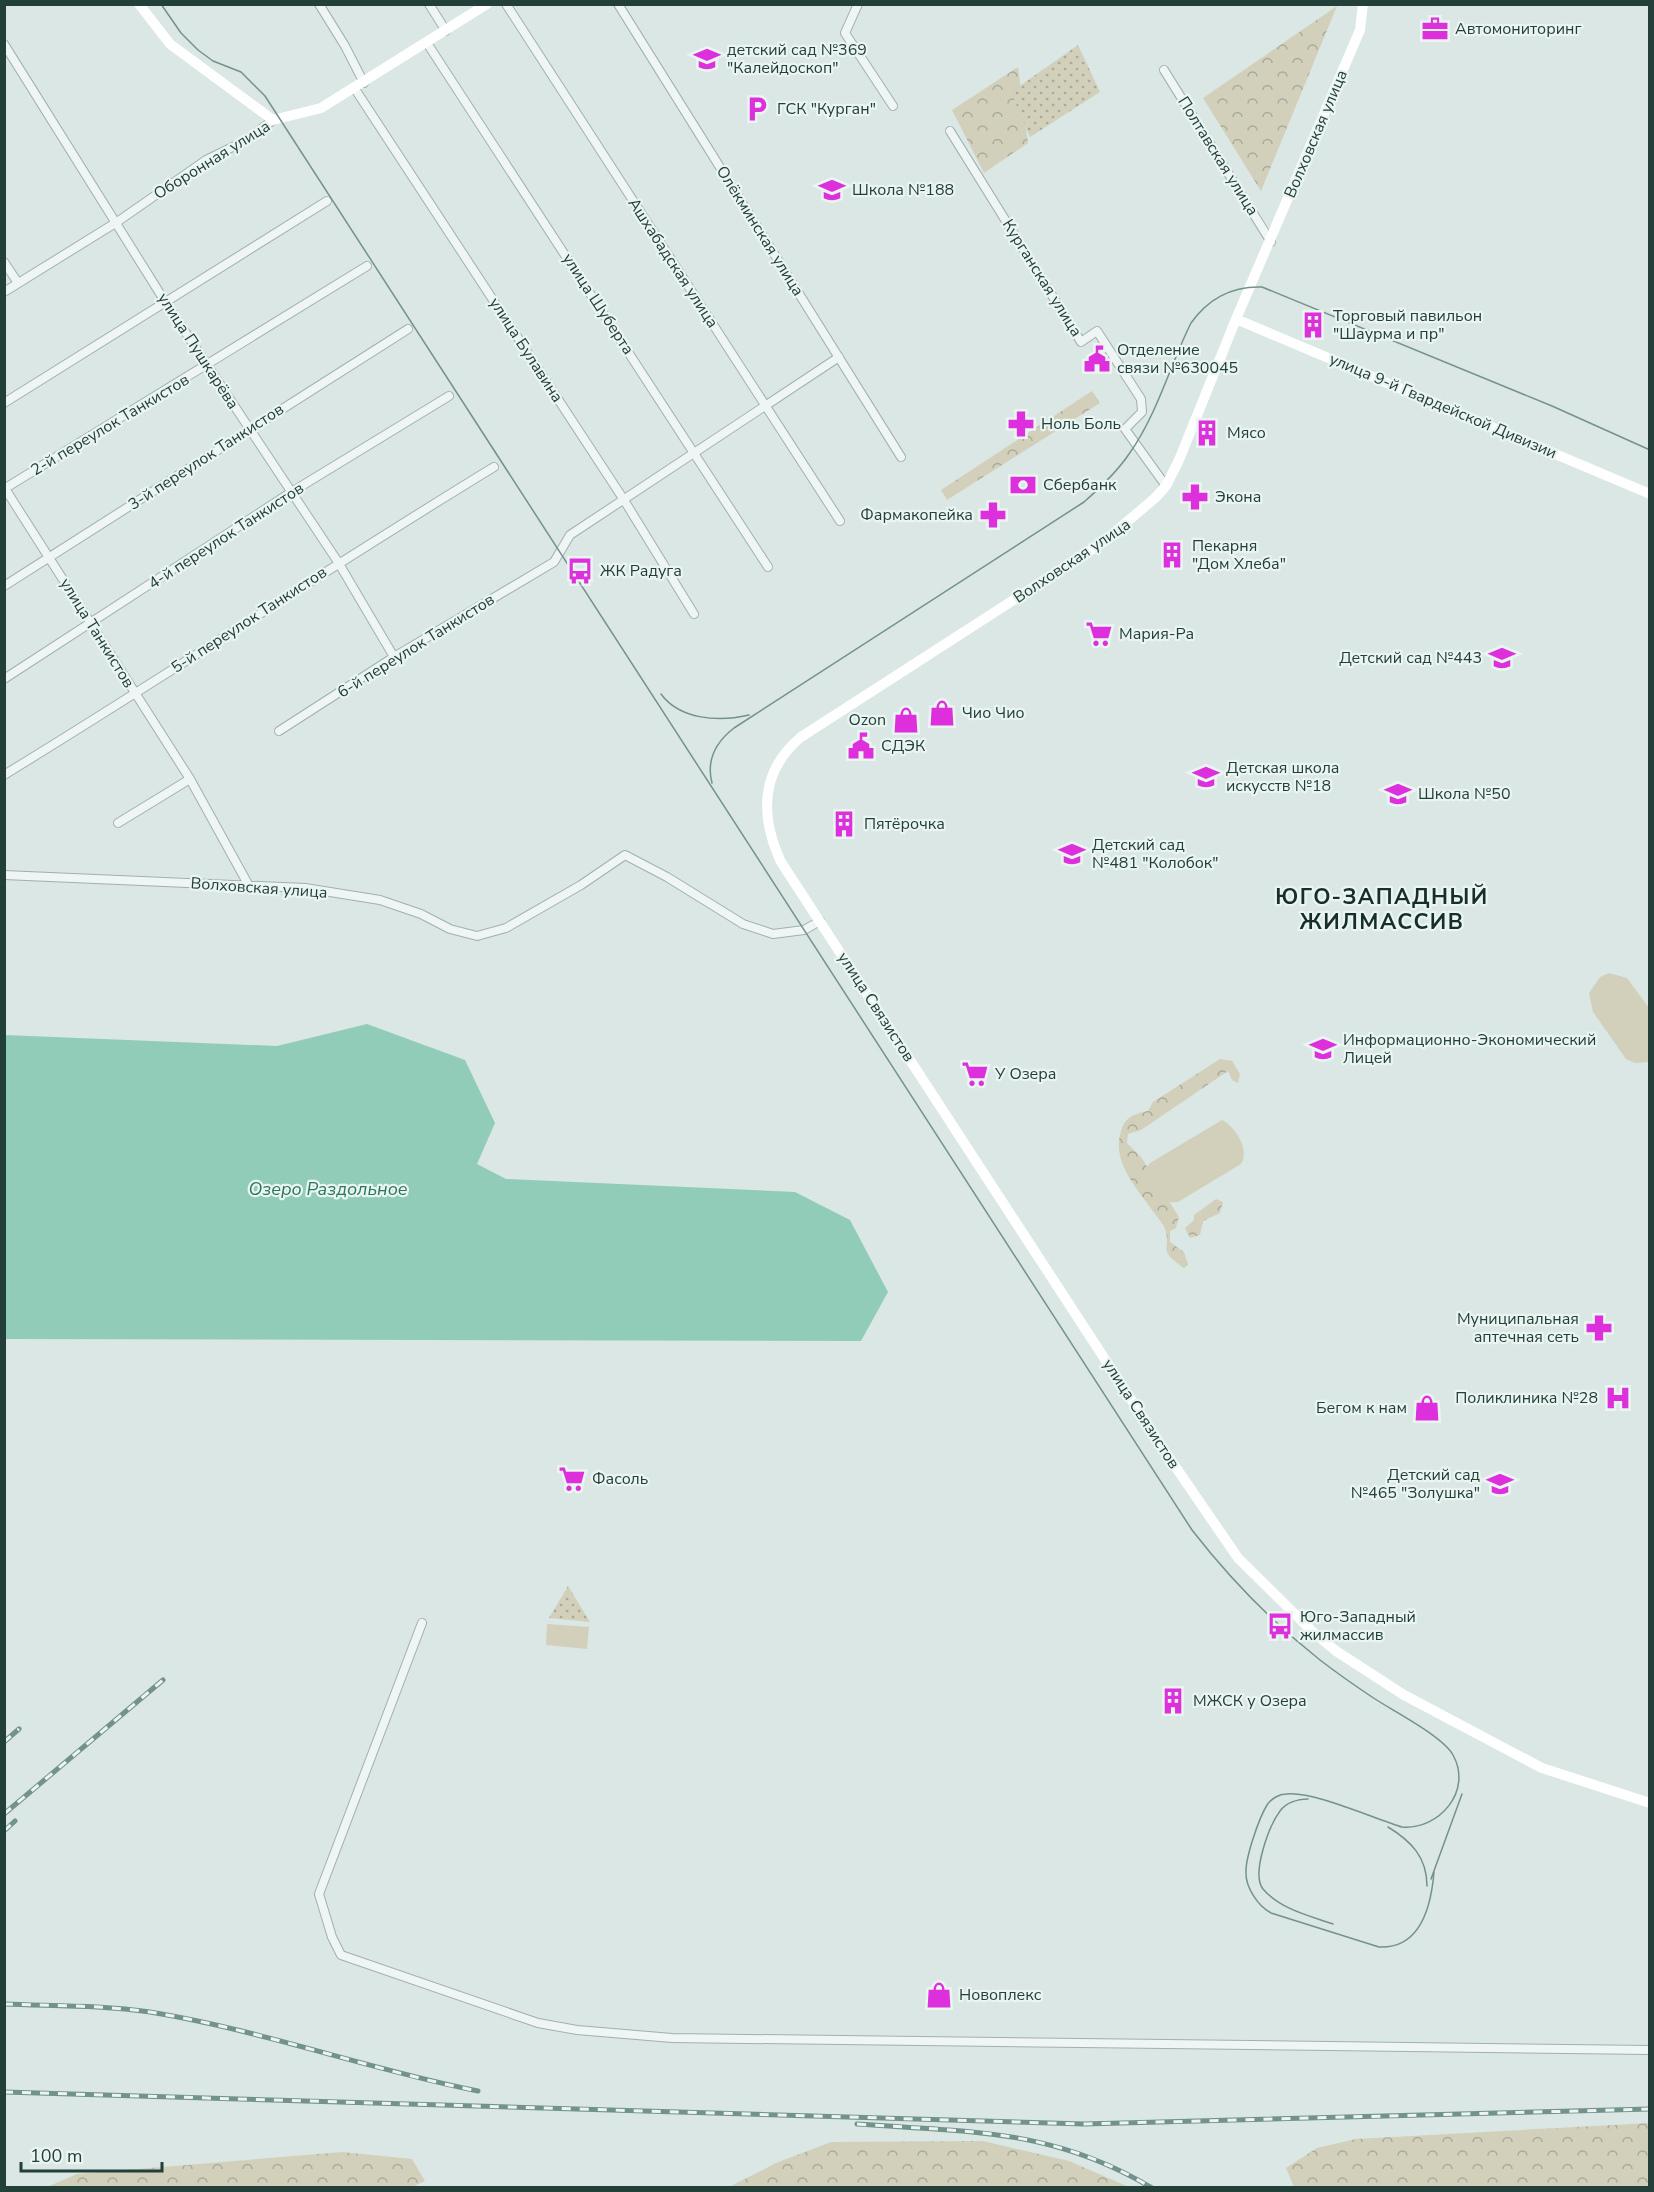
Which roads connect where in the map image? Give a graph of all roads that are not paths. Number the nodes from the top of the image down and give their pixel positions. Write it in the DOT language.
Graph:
graph roads {
  1 [pos="139,4"];
  2 [pos="319,4"];
  3 [pos="429,4"];
  4 [pos="487,4"];
  5 [pos="506,4"];
  6 [pos="618,4"];
  7 [pos="858,4"];
  8 [pos="1363,4"];
  9 [pos="446,31"];
  10 [pos="427,43"];
  11 [pos="4,44"];
  12 [pos="1164,70"];
  13 [pos="360,86"];
  14 [pos="894,106"];
  15 [pos="273,120"];
  16 [pos="950,131"];
  17 [pos="327,201"];
  18 [pos="117,222"];
  19 [pos="1271,242"];
  20 [pos="4,262"];
  21 [pos="368,266"];
  22 [pos="18,283"];
  23 [pos="4,292"];
  24 [pos="164,300"];
  25 [pos="1236,319"];
  26 [pos="408,328"];
  27 [pos="839,357"];
  28 [pos="208,365"];
  29 [pos="450,396"];
  30 [pos="4,403"];
  31 [pos="765,407"];
  32 [pos="249,429"];
  33 [pos="695,453"];
  34 [pos="902,457"];
  35 [pos="494,467"];
  36 [pos="1166,486"];
  37 [pos="5,488"];
  38 [pos="290,493"];
  39 [pos="1650,494"];
  40 [pos="624,500"];
  41 [pos="840,521"];
  42 [pos="49,557"];
  43 [pos="338,562"];
  44 [pos="768,567"];
  45 [pos="4,586"];
  46 [pos="694,614"];
  47 [pos="91,624"];
  48 [pos="394,657"];
  49 [pos="4,679"];
  50 [pos="136,694"];
  51 [pos="279,731"];
  52 [pos="4,775"];
  53 [pos="190,779"];
  54 [pos="118,822"];
  55 [pos="782,862"];
  56 [pos="4,875"];
  57 [pos="249,886"];
  58 [pos="820,921"];
  59 [pos="422,1623"];
  60 [pos="1650,1803"];
  61 [pos="1650,2050"];
  1 -- 15 [label="main road"];
  2 -- 13 [label="street, улица Булавина"];
  3 -- 9 [label="street"];
  4 -- 9 [label="main road, Оборонная улица"];
  5 -- 31 [label="street, Ашхабадская улица"];
  6 -- 27 [label="street, Олёкминская улица"];
  7 -- 14 [label="street"];
  8 -- 19 [label="main road, Волховская улица"];
  9 -- 10 [label="main road, Оборонная улица"];
  10 -- 13 [label="main road, Оборонная улица"];
  10 -- 33 [label="street, улица Шуберта"];
  11 -- 18 [label="street, улица Пушкарёва"];
  12 -- 19 [label="street, Полтавская улица"];
  13 -- 15 [label="main road, Оборонная улица"];
  13 -- 40 [label="street, улица Булавина"];
  15 -- 18 [label="street, Оборонная улица"];
  16 -- 36 [label="street, Курганская улица"];
  17 -- 24 [label="street"];
  18 -- 22 [label="street, Оборонная улица"];
  18 -- 24 [label="street, улица Пушкарёва"];
  19 -- 25 [label="main road, Волховская улица"];
  20 -- 22 [label="street"];
  21 -- 28 [label="street, 2-й переулок Танкистов"];
  22 -- 23 [label="street, Оборонная улица"];
  24 -- 28 [label="street, улица Пушкарёва"];
  24 -- 30 [label="street"];
  25 -- 36 [label="main road, Волховская улица"];
  25 -- 39 [label="main road, улица 9-й Гвардейской Дивизии"];
  26 -- 32 [label="street, 3-й переулок Танкистов"];
  27 -- 31 [label="street"];
  27 -- 34 [label="street, Олёкминская улица"];
  28 -- 32 [label="street, улица Пушкарёва"];
  28 -- 37 [label="street, 2-й переулок Танкистов"];
  29 -- 38 [label="street, 4-й переулок Танкистов"];
  31 -- 33 [label="street"];
  31 -- 41 [label="street, Ашхабадская улица"];
  32 -- 38 [label="street, улица Пушкарёва"];
  32 -- 42 [label="street, 3-й переулок Танкистов"];
  33 -- 40 [label="street"];
  33 -- 44 [label="street, улица Шуберта"];
  35 -- 43 [label="street, 5-й переулок Танкистов"];
  36 -- 55 [label="main road, Волховская улица"];
  37 -- 42 [label="street, улица Танкистов"];
  38 -- 43 [label="street, улица Пушкарёва"];
  38 -- 47 [label="street, 4-й переулок Танкистов"];
  40 -- 46 [label="street, улица Булавина"];
  40 -- 48 [label="street, 6-й переулок Танкистов"];
  42 -- 45 [label="street, 3-й переулок Танкистов"];
  42 -- 47 [label="street, улица Танкистов"];
  43 -- 48 [label="street, улица Пушкарёва"];
  43 -- 50 [label="street, 5-й переулок Танкистов"];
  47 -- 49 [label="street, 4-й переулок Танкистов"];
  47 -- 50 [label="street, улица Танкистов"];
  48 -- 51 [label="street, 6-й переулок Танкистов"];
  50 -- 52 [label="street, 5-й переулок Танкистов"];
  50 -- 53 [label="street, улица Танкистов"];
  53 -- 54 [label="street"];
  53 -- 57 [label="street, улица Танкистов"];
  55 -- 58 [label="main road, улица Связистов"];
  56 -- 57 [label="street, Волховская улица"];
  57 -- 58 [label="street, Волховская улица"];
  58 -- 60 [label="main road, улица Связистов"];
  59 -- 61 [label="street"];
}
